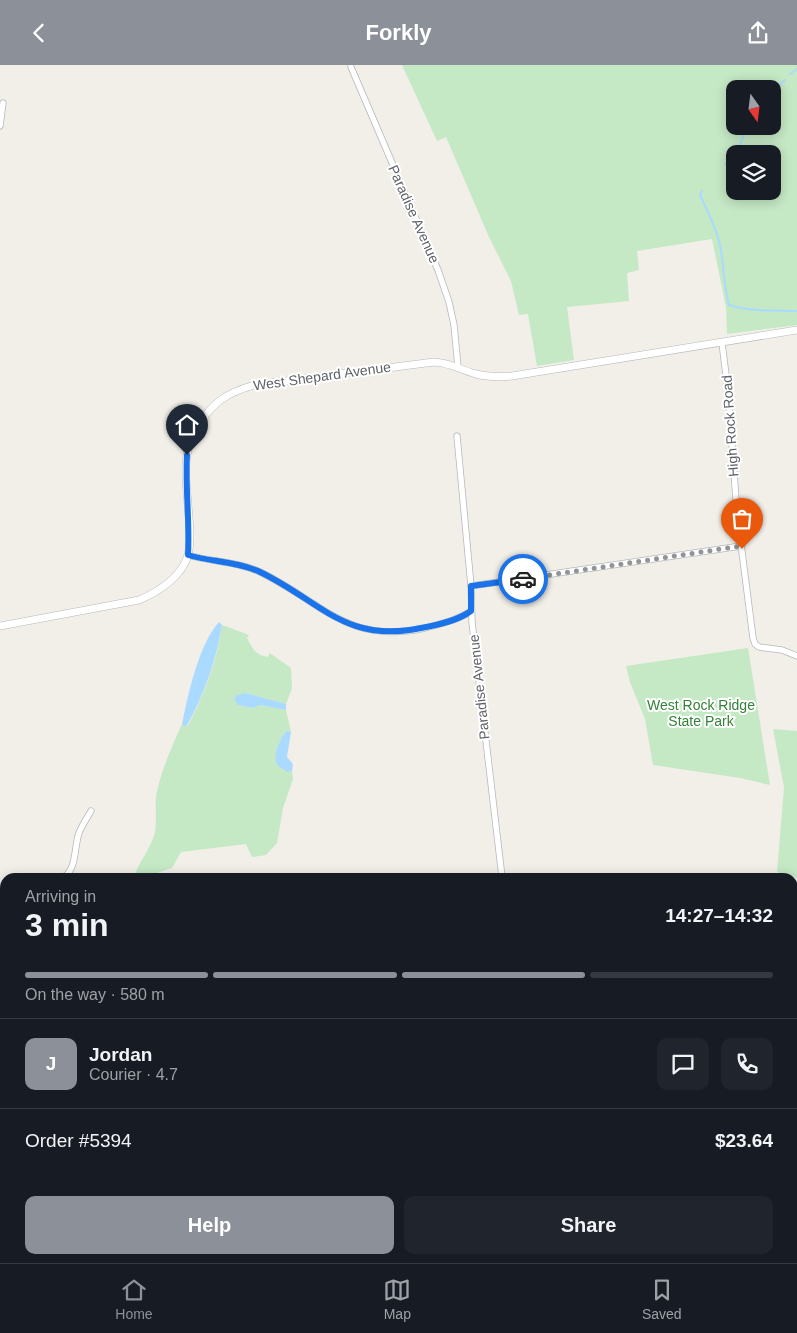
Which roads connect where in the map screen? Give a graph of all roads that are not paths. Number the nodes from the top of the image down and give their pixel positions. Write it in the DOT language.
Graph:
graph roads {
  1 [pos="351,67"];
  2 [pos="3,103"];
  3 [pos="0,126"];
  4 [pos="797,331"];
  5 [pos="722,343"];
  6 [pos="458,367"];
  7 [pos="457,436"];
  8 [pos="741,546"];
  9 [pos="188,555"];
  10 [pos="471,586"];
  11 [pos="471,611"];
  12 [pos="0,625"];
  13 [pos="797,656"];
  14 [pos="91,811"];
  15 [pos="69,873"];
  16 [pos="502,873"];
  1 -- 6 [label="street, Paradise Avenue"];
  2 -- 3 [label="street"];
  4 -- 5 [label="street, West Shepard Avenue"];
  5 -- 6 [label="street, West Shepard Avenue"];
  5 -- 8 [label="street, High Rock Road"];
  6 -- 9 [label="street, West Shepard Avenue"];
  7 -- 10 [label="street, Paradise Avenue"];
  8 -- 10 [label="street"];
  8 -- 13 [label="street, High Rock Road"];
  9 -- 11 [label="street"];
  9 -- 12 [label="street"];
  10 -- 11 [label="street, Paradise Avenue"];
  11 -- 16 [label="street, Paradise Avenue"];
  14 -- 15 [label="street"];
}
